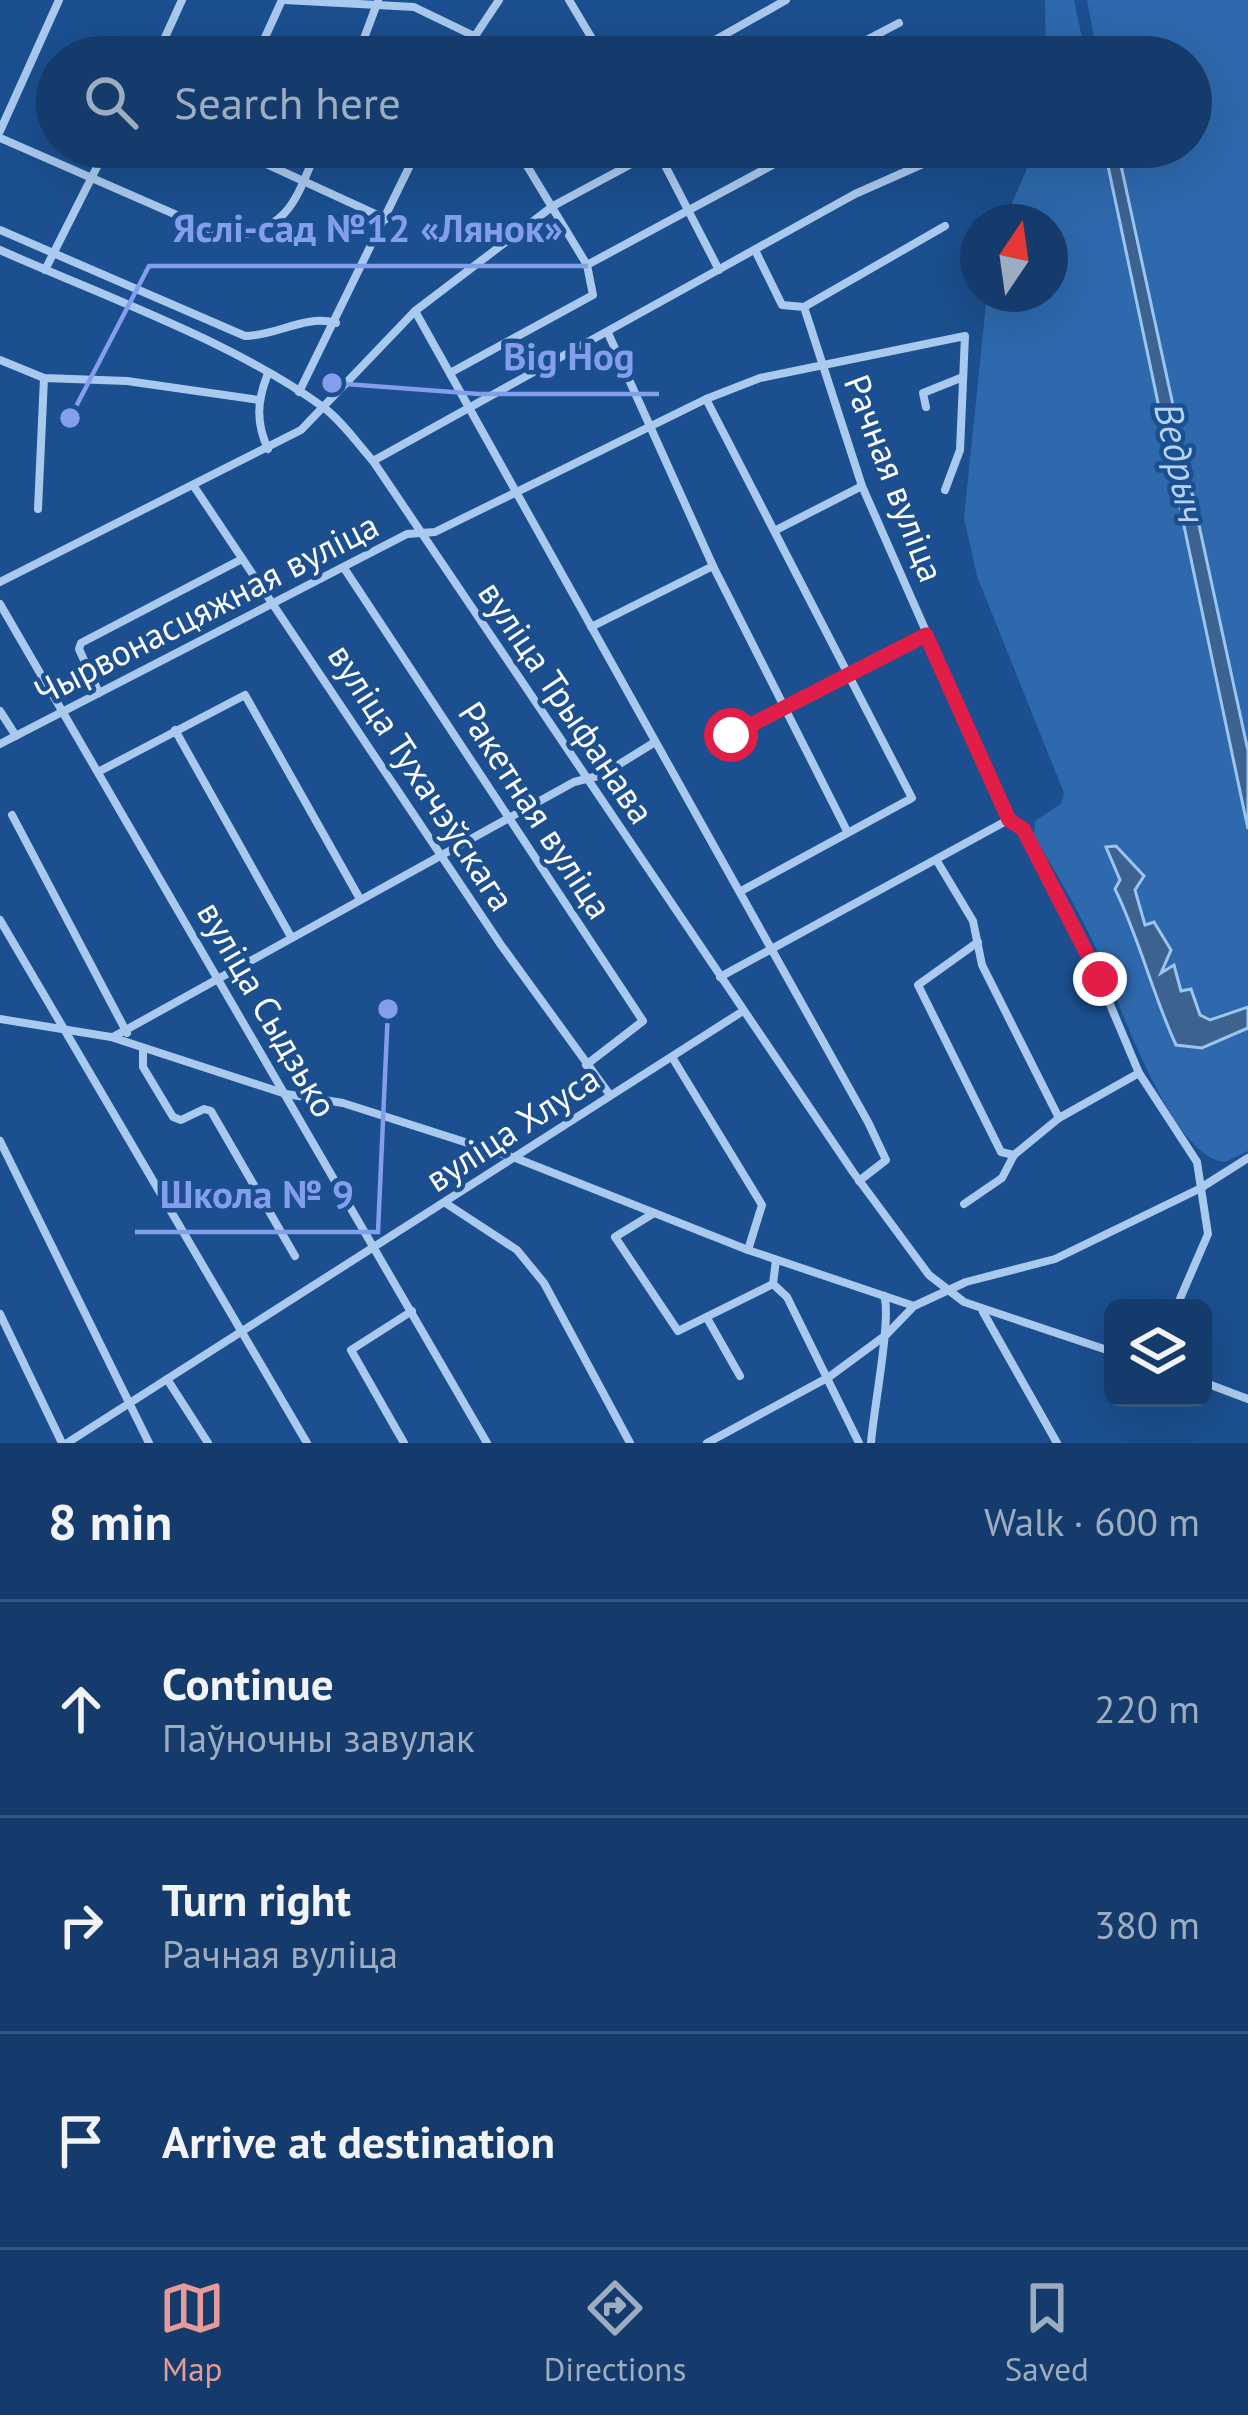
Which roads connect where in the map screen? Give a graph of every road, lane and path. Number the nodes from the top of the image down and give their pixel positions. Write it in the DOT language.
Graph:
graph roads {
  1 [pos="59,0"];
  2 [pos="182,0"];
  3 [pos="284,0"];
  4 [pos="499,0"];
  5 [pos="569,0"];
  6 [pos="786,0"];
  7 [pos="378,1"];
  8 [pos="898,23"];
  9 [pos="472,34"];
  10 [pos="43,36"];
  11 [pos="166,36"];
  12 [pos="266,36"];
  13 [pos="365,36"];
  14 [pos="590,36"];
  15 [pos="722,36"];
  16 [pos="874,36"];
  17 [pos="36,53"];
  18 [pos="0,135"];
  19 [pos="36,152"];
  20 [pos="69,168"];
  21 [pos="94,168"];
  22 [pos="277,168"];
  23 [pos="309,168"];
  24 [pos="409,168"];
  25 [pos="529,168"];
  26 [pos="622,168"];
  27 [pos="668,168"];
  28 [pos="768,168"];
  29 [pos="914,168"];
  30 [pos="88,177"];
  31 [pos="304,180"];
  32 [pos="553,206"];
  33 [pos="691,211"];
  34 [pos="386,219"];
  35 [pos="945,226"];
  36 [pos="0,230"];
  37 [pos="0,250"];
  38 [pos="755,250"];
  39 [pos="52,254"];
  40 [pos="587,265"];
  41 [pos="45,270"];
  42 [pos="718,270"];
  43 [pos="804,307"];
  44 [pos="415,311"];
  45 [pos="336,323"];
  46 [pos="608,333"];
  47 [pos="0,360"];
  48 [pos="824,365"];
  49 [pos="450,373"];
  50 [pos="268,375"];
  51 [pos="963,377"];
  52 [pos="44,378"];
  53 [pos="298,392"];
  54 [pos="706,399"];
  55 [pos="259,400"];
  56 [pos="471,407"];
  57 [pos="926,407"];
  58 [pos="324,408"];
  59 [pos="650,429"];
  60 [pos="268,448"];
  61 [pos="373,461"];
  62 [pos="193,485"];
  63 [pos="862,487"];
  64 [pos="945,490"];
  65 [pos="519,493"];
  66 [pos="38,509"];
  67 [pos="778,529"];
  68 [pos="422,533"];
  69 [pos="242,559"];
  70 [pos="713,566"];
  71 [pos="344,568"];
  72 [pos="0,582"];
  73 [pos="0,604"];
  74 [pos="276,604"];
  75 [pos="591,628"];
  76 [pos="926,635"];
  77 [pos="850,673"];
  78 [pos="100,693"];
  79 [pos="787,707"];
  80 [pos="0,711"];
  81 [pos="63,711"];
  82 [pos="176,730"];
  83 [pos="731,735"];
  84 [pos="16,736"];
  85 [pos="655,742"];
  86 [pos="0,744"];
  87 [pos="98,772"];
  88 [pos="586,779"];
  89 [pos="12,815"];
  90 [pos="508,818"];
  91 [pos="1009,820"];
  92 [pos="848,831"];
  93 [pos="440,855"];
  94 [pos="938,861"];
  95 [pos="742,890"];
  96 [pos="360,899"];
  97 [pos="0,920"];
  98 [pos="290,935"];
  99 [pos="978,942"];
  100 [pos="771,951"];
  101 [pos="216,976"];
  102 [pos="720,977"];
  103 [pos="743,1011"];
  104 [pos="0,1019"];
  105 [pos="67,1029"];
  106 [pos="127,1033"];
  107 [pos="111,1037"];
  108 [pos="143,1048"];
  109 [pos="672,1057"];
  110 [pos="586,1065"];
  111 [pos="1139,1073"];
  112 [pos="286,1094"];
  113 [pos="610,1096"];
  114 [pos="1059,1118"];
  115 [pos="0,1141"];
  116 [pos="1014,1155"];
  117 [pos="1248,1158"];
  118 [pos="518,1159"];
  119 [pos="860,1181"];
  120 [pos="1199,1189"];
  121 [pos="447,1204"];
  122 [pos="964,1204"];
  123 [pos="654,1213"];
  124 [pos="375,1247"];
  125 [pos="748,1250"];
  126 [pos="295,1256"];
  127 [pos="776,1260"];
  128 [pos="773,1284"];
  129 [pos="948,1291"];
  130 [pos="884,1295"];
  131 [pos="1180,1299"];
  132 [pos="914,1306"];
  133 [pos="412,1311"];
  134 [pos="982,1311"];
  135 [pos="0,1314"];
  136 [pos="707,1318"];
  137 [pos="244,1329"];
  138 [pos="886,1335"];
  139 [pos="1104,1349"];
  140 [pos="740,1376"];
  141 [pos="829,1377"];
  142 [pos="167,1379"];
  143 [pos="1212,1385"];
  144 [pos="1248,1399"];
  145 [pos="128,1403"];
  146 [pos="65,1443"];
  147 [pos="149,1443"];
  148 [pos="208,1443"];
  149 [pos="308,1443"];
  150 [pos="404,1443"];
  151 [pos="487,1443"];
  152 [pos="630,1443"];
  153 [pos="707,1443"];
  154 [pos="859,1443"];
  155 [pos="871,1443"];
  156 [pos="1058,1443"];
  1 -- 10 [label="street"];
  2 -- 11 [label="street"];
  3 -- 7 [label="street"];
  3 -- 12 [label="street"];
  4 -- 9 [label="street"];
  5 -- 14 [label="street"];
  6 -- 15 [label="street"];
  7 -- 9 [label="street"];
  7 -- 13 [label="street"];
  8 -- 16 [label="street"];
  17 -- 18 [label="street"];
  18 -- 19 [label="street"];
  20 -- 30 [label="street"];
  21 -- 30 [label="street"];
  22 -- 31 [label="street"];
  23 -- 31 [label="street"];
  24 -- 34 [label="street"];
  25 -- 32 [label="street"];
  26 -- 32 [label="street"];
  27 -- 33 [label="street"];
  28 -- 33 [label="street"];
  29 -- 38 [label="street"];
  30 -- 31 [label="street"];
  30 -- 39 [label="street"];
  31 -- 34 [label="street"];
  32 -- 40 [label="street"];
  32 -- 44 [label="street"];
  33 -- 40 [label="street"];
  33 -- 42 [label="street"];
  34 -- 45 [label="street"];
  35 -- 43 [label="street"];
  36 -- 39 [label="street"];
  37 -- 41 [label="street, вуліца Трыфанава"];
  38 -- 42 [label="street"];
  38 -- 43 [label="street, Рачная вуліца"];
  39 -- 41 [label="street"];
  39 -- 45 [label="street"];
  40 -- 49 [label="street"];
  41 -- 50 [label="street, вуліца Трыфанава"];
  42 -- 46 [label="street"];
  43 -- 48 [label="street, Рачная вуліца"];
  44 -- 49 [label="street"];
  44 -- 58 [label="street"];
  45 -- 53 [label="street"];
  46 -- 56 [label="street"];
  46 -- 59 [label="street"];
  47 -- 52 [label="street"];
  48 -- 51 [label="street, Чырвонасцяжная вуліца"];
  48 -- 54 [label="street, Чырвонасцяжная вуліца"];
  48 -- 63 [label="street, Рачная вуліца"];
  49 -- 56 [label="street"];
  50 -- 53 [label="street, вуліца Трыфанава"];
  50 -- 55 [label="street"];
  51 -- 57 [label="street"];
  51 -- 64 [label="street, Чырвонасцяжная вуліца"];
  52 -- 55 [label="street"];
  52 -- 66 [label="street"];
  53 -- 58 [label="street, вуліца Трыфанава"];
  54 -- 59 [label="street, Чырвонасцяжная вуліца"];
  54 -- 67 [label="street"];
  55 -- 60 [label="street"];
  56 -- 61 [label="street"];
  56 -- 65 [label="street"];
  58 -- 60 [label="street"];
  58 -- 61 [label="street, вуліца Трыфанава"];
  59 -- 65 [label="street, Чырвонасцяжная вуліца"];
  59 -- 70 [label="street"];
  60 -- 62 [label="street"];
  61 -- 68 [label="street, вуліца Трыфанава"];
  62 -- 69 [label="street, вуліца Тухачэўскага"];
  62 -- 72 [label="street"];
  63 -- 67 [label="street"];
  63 -- 76 [label="street, Рачная вуліца"];
  65 -- 68 [label="street, Чырвонасцяжная вуліца"];
  65 -- 75 [label="street"];
  67 -- 77 [label="street"];
  68 -- 71 [label="street, Чырвонасцяжная вуліца"];
  68 -- 88 [label="street, вуліца Трыфанава"];
  69 -- 74 [label="street, вуліца Тухачэўскага"];
  69 -- 78 [label="street"];
  70 -- 75 [label="street"];
  70 -- 79 [label="street"];
  71 -- 74 [label="street, Чырвонасцяжная вуліца"];
  71 -- 90 [label="street, Ракетная вуліца"];
  73 -- 81 [label="street, вуліца Сыдзько"];
  74 -- 78 [label="street, Чырвонасцяжная вуліца"];
  74 -- 93 [label="street, вуліца Тухачэўскага"];
  75 -- 85 [label="street"];
  76 -- 77 [label="street"];
  76 -- 91 [label="street, Рачная вуліца"];
  77 -- 79 [label="street"];
  77 -- 92 [label="street"];
  78 -- 81 [label="street, Чырвонасцяжная вуліца"];
  79 -- 83 [label="street"];
  79 -- 92 [label="street"];
  80 -- 84 [label="street"];
  81 -- 84 [label="street, Чырвонасцяжная вуліца"];
  81 -- 87 [label="street, вуліца Сыдзько"];
  82 -- 87 [label="street"];
  82 -- 96 [label="street"];
  82 -- 98 [label="street"];
  84 -- 86 [label="street, Чырвонасцяжная вуліца"];
  85 -- 88 [label="street"];
  85 -- 95 [label="street"];
  87 -- 101 [label="street, вуліца Сыдзько"];
  88 -- 90 [label="street"];
  88 -- 102 [label="street, вуліца Трыфанава"];
  89 -- 106 [label="street"];
  90 -- 93 [label="street"];
  90 -- 110 [label="street, Ракетная вуліца"];
  91 -- 94 [label="street"];
  91 -- 111 [label="street, Рачная вуліца"];
  92 -- 95 [label="street"];
  93 -- 96 [label="street"];
  93 -- 110 [label="street, вуліца Тухачэўскага"];
  94 -- 99 [label="street"];
  94 -- 100 [label="street"];
  95 -- 100 [label="street"];
  96 -- 98 [label="street"];
  97 -- 105 [label="street"];
  98 -- 101 [label="street"];
  99 -- 114 [label="street"];
  99 -- 116 [label="street"];
  100 -- 102 [label="street"];
  100 -- 119 [label="street"];
  101 -- 106 [label="street"];
  101 -- 112 [label="street, вуліца Сыдзько"];
  102 -- 103 [label="street, вуліца Трыфанава"];
  103 -- 109 [label="street, вуліца Хлуса"];
  103 -- 119 [label="street, вуліца Трыфанава"];
  104 -- 105 [label="street"];
  105 -- 107 [label="street"];
  105 -- 137 [label="street"];
  106 -- 107 [label="street"];
  107 -- 108 [label="street"];
  108 -- 112 [label="street"];
  108 -- 126 [label="street"];
  109 -- 113 [label="street, вуліца Хлуса"];
  109 -- 125 [label="street"];
  110 -- 113 [label="street, вуліца Тухачэўскага"];
  111 -- 114 [label="street"];
  111 -- 120 [label="street, Рачная вуліца"];
  112 -- 118 [label="street"];
  112 -- 124 [label="street, вуліца Сыдзько"];
  113 -- 118 [label="street, вуліца Хлуса"];
  114 -- 116 [label="street"];
  115 -- 145 [label="street"];
  116 -- 122 [label="street"];
  117 -- 120 [label="street"];
  118 -- 121 [label="street, вуліца Хлуса"];
  118 -- 123 [label="street"];
  119 -- 129 [label="street, вуліца Трыфанава"];
  120 -- 129 [label="street"];
  120 -- 131 [label="street, Рачная вуліца"];
  121 -- 124 [label="street, вуліца Хлуса"];
  121 -- 152 [label="street"];
  123 -- 125 [label="street"];
  123 -- 136 [label="street"];
  124 -- 133 [label="street, вуліца Сыдзько"];
  124 -- 137 [label="street, вуліца Хлуса"];
  125 -- 127 [label="street"];
  127 -- 128 [label="street"];
  127 -- 130 [label="street"];
  128 -- 136 [label="street"];
  128 -- 141 [label="street"];
  129 -- 132 [label="street"];
  129 -- 134 [label="street, вуліца Трыфанава"];
  130 -- 132 [label="street"];
  130 -- 138 [label="street"];
  132 -- 138 [label="street"];
  133 -- 150 [label="street"];
  133 -- 151 [label="street, вуліца Сыдзько"];
  134 -- 139 [label="street, вуліца Трыфанава"];
  134 -- 156 [label="street"];
  135 -- 146 [label="street"];
  136 -- 140 [label="street"];
  137 -- 142 [label="street, вуліца Хлуса"];
  137 -- 149 [label="street"];
  138 -- 141 [label="street"];
  138 -- 155 [label="street"];
  141 -- 153 [label="street"];
  141 -- 154 [label="street"];
  142 -- 145 [label="street, вуліца Хлуса"];
  142 -- 148 [label="street"];
  143 -- 144 [label="street"];
  145 -- 146 [label="street, вуліца Хлуса"];
  145 -- 147 [label="street"];
}
